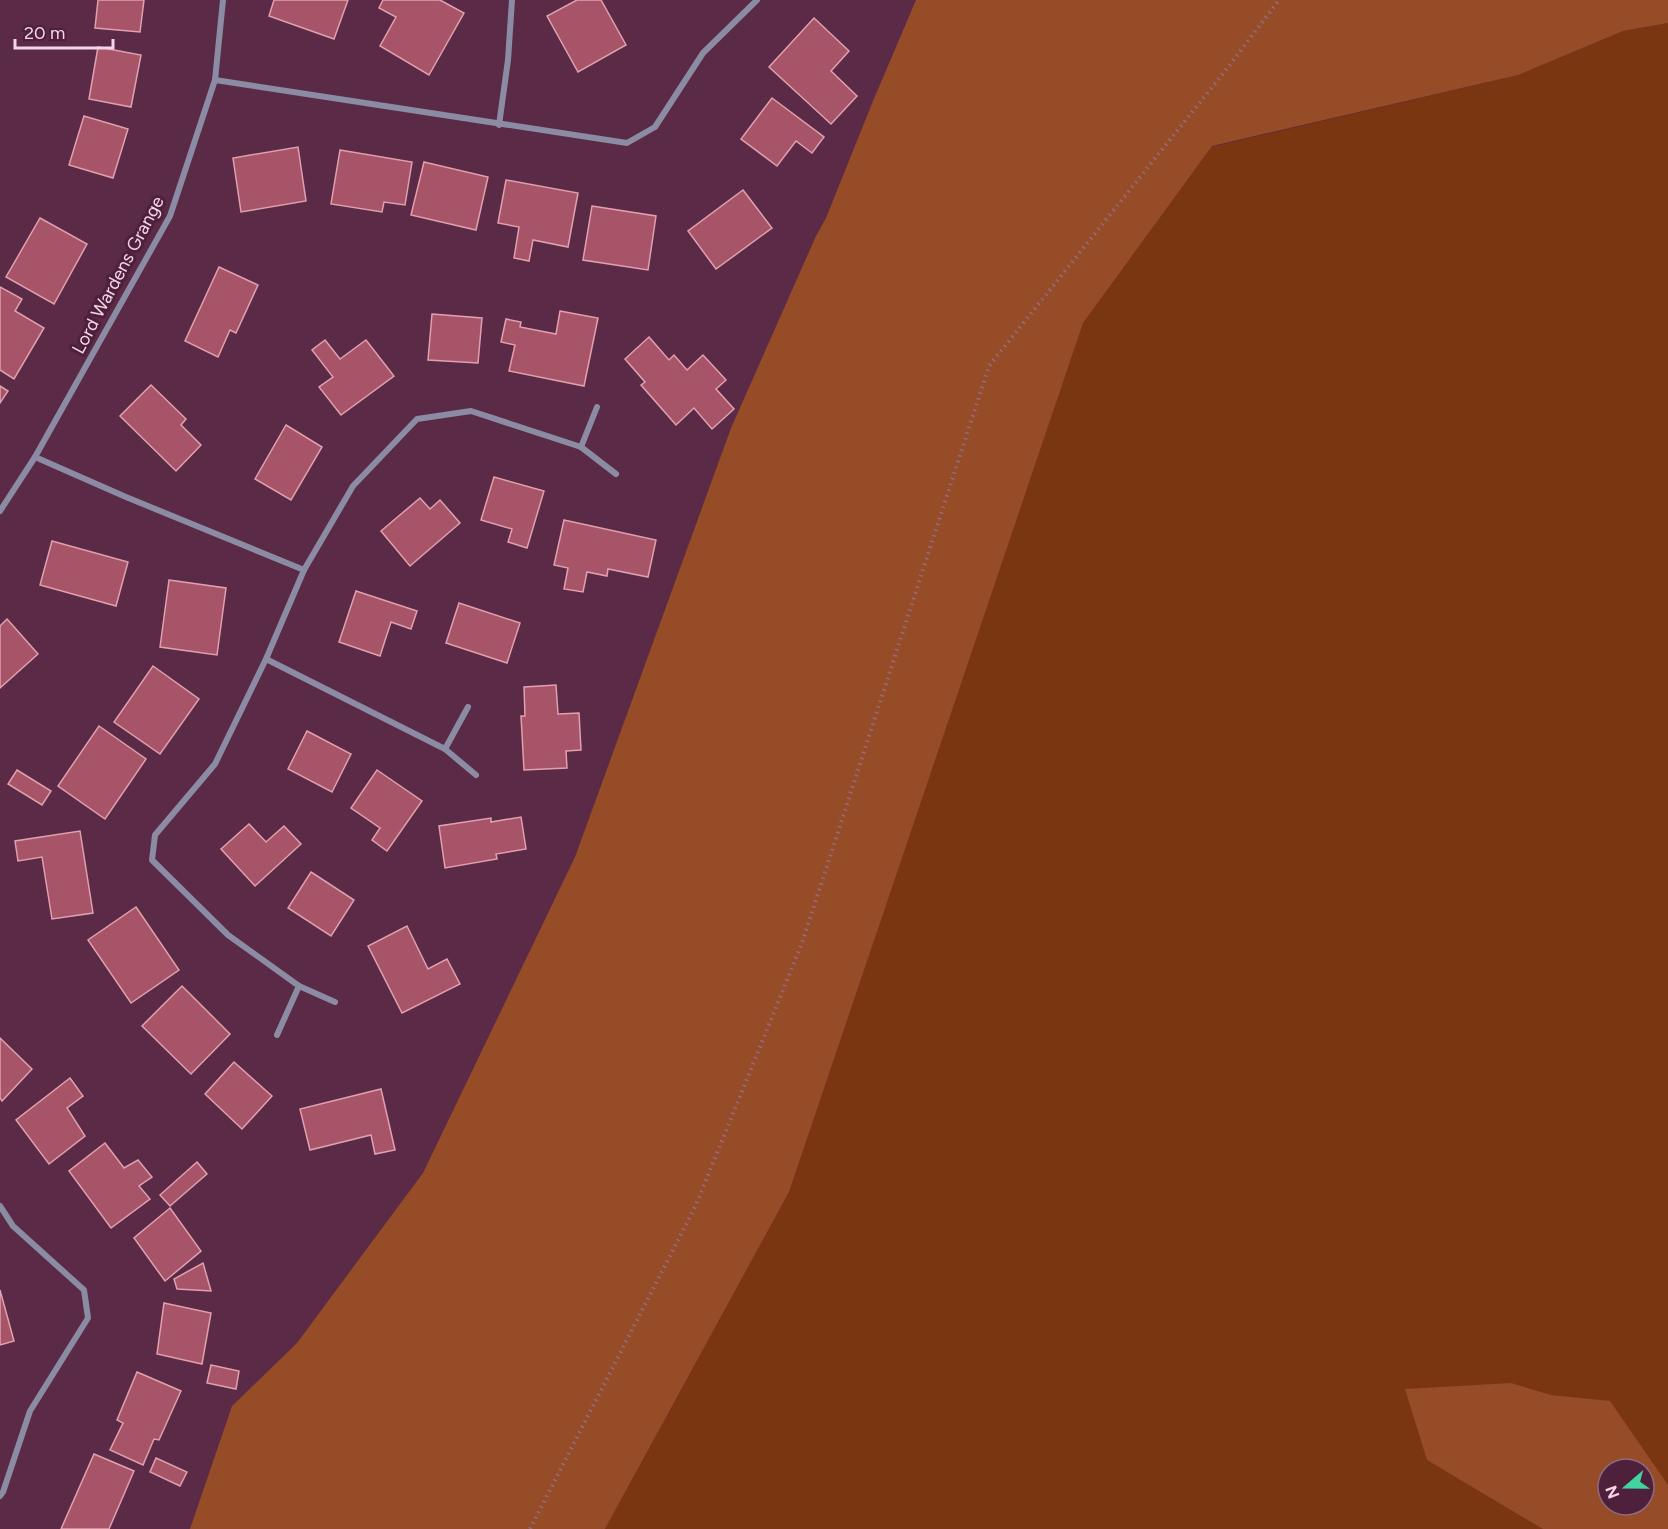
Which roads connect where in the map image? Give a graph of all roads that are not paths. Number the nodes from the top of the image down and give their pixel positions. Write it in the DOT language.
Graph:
graph roads {
  1 [pos="223,0"];
  2 [pos="512,0"];
  3 [pos="757,0"];
  4 [pos="215,80"];
  5 [pos="499,125"];
  6 [pos="597,406"];
  7 [pos="581,447"];
  8 [pos="35,457"];
  9 [pos="616,474"];
  10 [pos="0,511"];
  11 [pos="304,570"];
  12 [pos="266,659"];
  13 [pos="468,707"];
  14 [pos="445,749"];
  15 [pos="476,775"];
  16 [pos="299,986"];
  17 [pos="335,1002"];
  18 [pos="277,1035"];
  19 [pos="0,1206"];
  20 [pos="0,1496"];
  1 -- 4 [label="street, Lord Wardens Grange"];
  2 -- 5 [label="street"];
  3 -- 5 [label="street"];
  4 -- 5 [label="street"];
  4 -- 8 [label="street, Lord Wardens Grange"];
  6 -- 7 [label="street"];
  7 -- 9 [label="street"];
  7 -- 11 [label="street"];
  8 -- 10 [label="street, Lord Wardens Grange"];
  8 -- 11 [label="street"];
  11 -- 12 [label="street"];
  12 -- 14 [label="street"];
  12 -- 16 [label="street"];
  13 -- 14 [label="street"];
  14 -- 15 [label="street"];
  16 -- 17 [label="street"];
  16 -- 18 [label="street"];
  19 -- 20 [label="street"];
}
